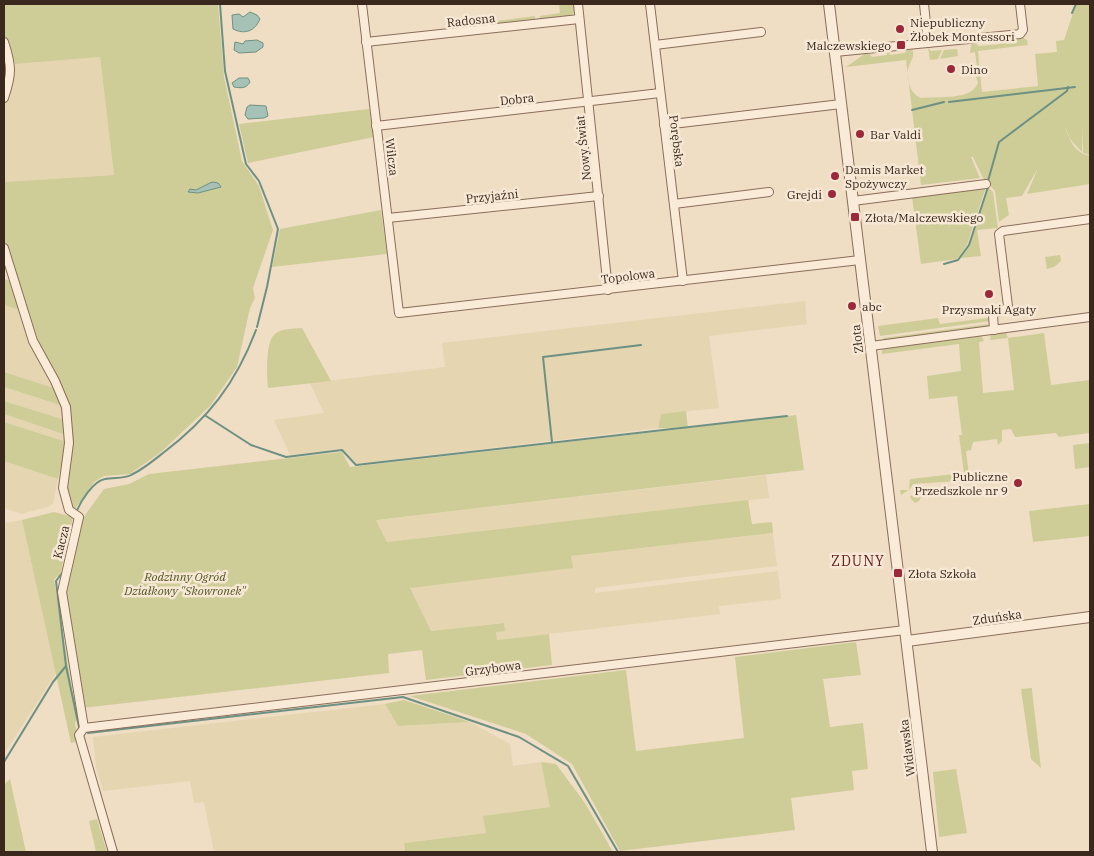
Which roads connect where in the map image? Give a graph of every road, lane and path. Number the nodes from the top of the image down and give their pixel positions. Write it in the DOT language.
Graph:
graph roads {
  1 [pos="362,4"];
  2 [pos="578,4"];
  3 [pos="650,4"];
  4 [pos="829,4"];
  5 [pos="924,4"];
  6 [pos="1020,4"];
  7 [pos="579,19"];
  8 [pos="762,32"];
  9 [pos="4,42"];
  10 [pos="366,42"];
  11 [pos="928,43"];
  12 [pos="655,45"];
  13 [pos="835,52"];
  14 [pos="660,93"];
  15 [pos="4,98"];
  16 [pos="590,102"];
  17 [pos="841,104"];
  18 [pos="376,126"];
  19 [pos="664,126"];
  20 [pos="986,184"];
  21 [pos="769,192"];
  22 [pos="599,196"];
  23 [pos="853,201"];
  24 [pos="674,204"];
  25 [pos="388,218"];
  26 [pos="1090,219"];
  27 [pos="4,248"];
  28 [pos="860,260"];
  29 [pos="683,281"];
  30 [pos="608,290"];
  31 [pos="399,313"];
  32 [pos="1090,317"];
  33 [pos="994,330"];
  34 [pos="871,346"];
  35 [pos="1090,617"];
  36 [pos="905,630"];
  37 [pos="907,641"];
  38 [pos="84,728"];
  39 [pos="113,852"];
  40 [pos="932,852"];
  1 -- 10 [label="street, Wilcza"];
  2 -- 7 [label="street, Nowy Świat"];
  3 -- 12 [label="street, Porębska"];
  4 -- 13 [label="street, Złota"];
  5 -- 11 [label="street"];
  6 -- 11 [label="street"];
  7 -- 10 [label="street, Radosna"];
  7 -- 16 [label="street, Nowy Świat"];
  8 -- 12 [label="street"];
  9 -- 15 [label="street"];
  10 -- 18 [label="street, Wilcza"];
  11 -- 13 [label="street"];
  12 -- 14 [label="street, Porębska"];
  13 -- 17 [label="street, Złota"];
  14 -- 16 [label="street, Dobra"];
  14 -- 19 [label="street, Porębska"];
  16 -- 18 [label="street, Dobra"];
  16 -- 22 [label="street, Nowy Świat"];
  17 -- 19 [label="street"];
  17 -- 23 [label="street, Złota"];
  18 -- 25 [label="street, Wilcza"];
  19 -- 24 [label="street, Porębska"];
  20 -- 23 [label="street"];
  21 -- 24 [label="street"];
  22 -- 25 [label="street, Przyjaźni"];
  22 -- 30 [label="street, Nowy Świat"];
  23 -- 28 [label="street, Złota"];
  24 -- 29 [label="street, Porębska"];
  25 -- 31 [label="street, Wilcza"];
  26 -- 33 [label="street"];
  27 -- 38 [label="street, Kacza"];
  28 -- 29 [label="street, Topolowa"];
  28 -- 34 [label="street, Złota"];
  29 -- 30 [label="street, Topolowa"];
  30 -- 31 [label="street, Topolowa"];
  32 -- 33 [label="street"];
  33 -- 34 [label="street"];
  34 -- 36 [label="street, Złota"];
  35 -- 37 [label="street, Zduńska"];
  36 -- 37 [label="street, Złota"];
  36 -- 38 [label="street, Grzybowa"];
  37 -- 40 [label="street, Widawska"];
  38 -- 39 [label="street, Kacza"];
}
